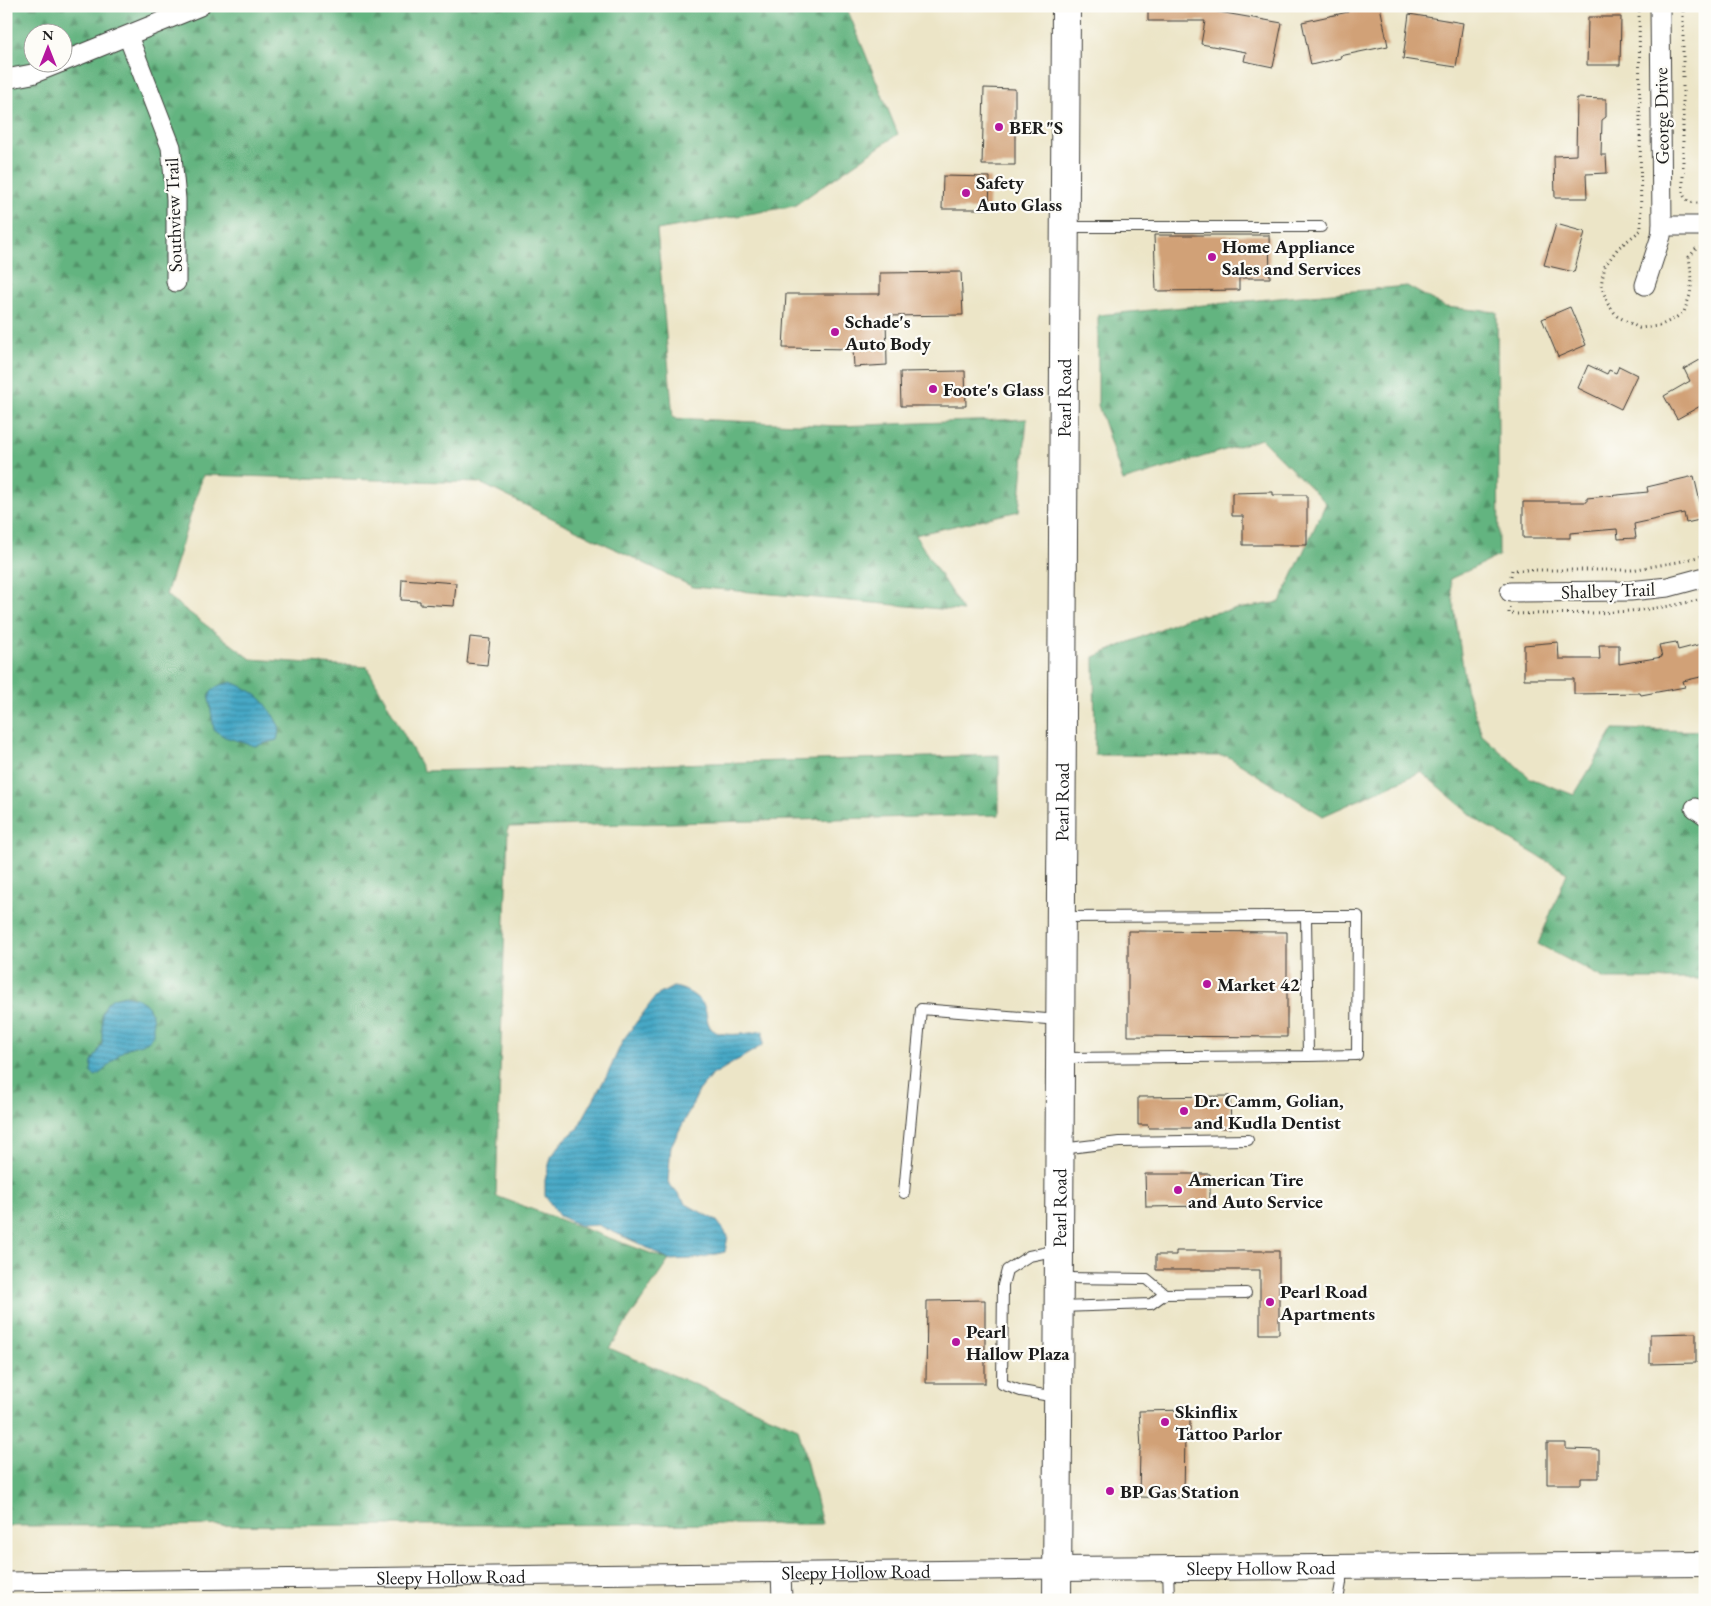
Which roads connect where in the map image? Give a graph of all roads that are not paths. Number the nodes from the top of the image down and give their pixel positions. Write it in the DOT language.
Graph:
graph roads {
  1 [pos="200,6"];
  2 [pos="1066,6"];
  3 [pos="1660,6"];
  4 [pos="128,36"];
  5 [pos="72,58"];
  6 [pos="37,72"];
  7 [pos="6,79"];
  8 [pos="1662,226"];
  9 [pos="1705,226"];
  10 [pos="1065,227"];
  11 [pos="1320,227"];
  12 [pos="176,282"];
  13 [pos="1645,285"];
  14 [pos="1705,577"];
  15 [pos="1510,592"];
  16 [pos="1306,916"];
  17 [pos="1061,917"];
  18 [pos="1060,1020"];
  19 [pos="1308,1056"];
  20 [pos="1060,1058"];
  21 [pos="1248,1140"];
  22 [pos="1060,1149"];
  23 [pos="904,1193"];
  24 [pos="1059,1250"];
  25 [pos="1059,1278"];
  26 [pos="1246,1293"];
  27 [pos="1165,1294"];
  28 [pos="1059,1307"];
  29 [pos="1058,1398"];
  30 [pos="1705,1564"];
  31 [pos="1341,1566"];
  32 [pos="1168,1568"];
  33 [pos="1057,1569"];
  34 [pos="781,1572"];
  35 [pos="6,1582"];
  36 [pos="782,1600"];
  37 [pos="1057,1600"];
  38 [pos="1169,1600"];
  39 [pos="1338,1600"];
  1 -- 4 [label="street"];
  2 -- 10 [label="main road, Pearl Road"];
  3 -- 8 [label="street, George Drive"];
  4 -- 5 [label="street"];
  4 -- 12 [label="street, Southview Trail"];
  6 -- 7 [label="street"];
  8 -- 9 [label="street"];
  8 -- 13 [label="street, George Drive"];
  10 -- 11 [label="lane"];
  10 -- 17 [label="main road, Pearl Road"];
  14 -- 15 [label="street, Shalbey Trail"];
  16 -- 17 [label="lane"];
  16 -- 19 [label="lane"];
  16 -- 19 [label="lane"];
  17 -- 18 [label="main road, Pearl Road"];
  18 -- 20 [label="main road, Pearl Road"];
  18 -- 23 [label="lane"];
  19 -- 20 [label="lane"];
  20 -- 22 [label="main road, Pearl Road"];
  21 -- 22 [label="lane"];
  22 -- 24 [label="main road, Pearl Road"];
  24 -- 25 [label="main road, Pearl Road"];
  24 -- 29 [label="lane"];
  25 -- 27 [label="lane"];
  25 -- 28 [label="main road, Pearl Road"];
  26 -- 27 [label="lane"];
  27 -- 28 [label="lane"];
  28 -- 29 [label="main road, Pearl Road"];
  29 -- 33 [label="main road, Pearl Road"];
  30 -- 31 [label="street, Sleepy Hollow Road"];
  31 -- 32 [label="street, Sleepy Hollow Road"];
  31 -- 39 [label="lane"];
  32 -- 33 [label="street, Sleepy Hollow Road"];
  32 -- 38 [label="lane"];
  33 -- 34 [label="street, Sleepy Hollow Road"];
  33 -- 37 [label="main road, Pearl Road"];
  34 -- 35 [label="street, Sleepy Hollow Road"];
  34 -- 36 [label="street"];
}
